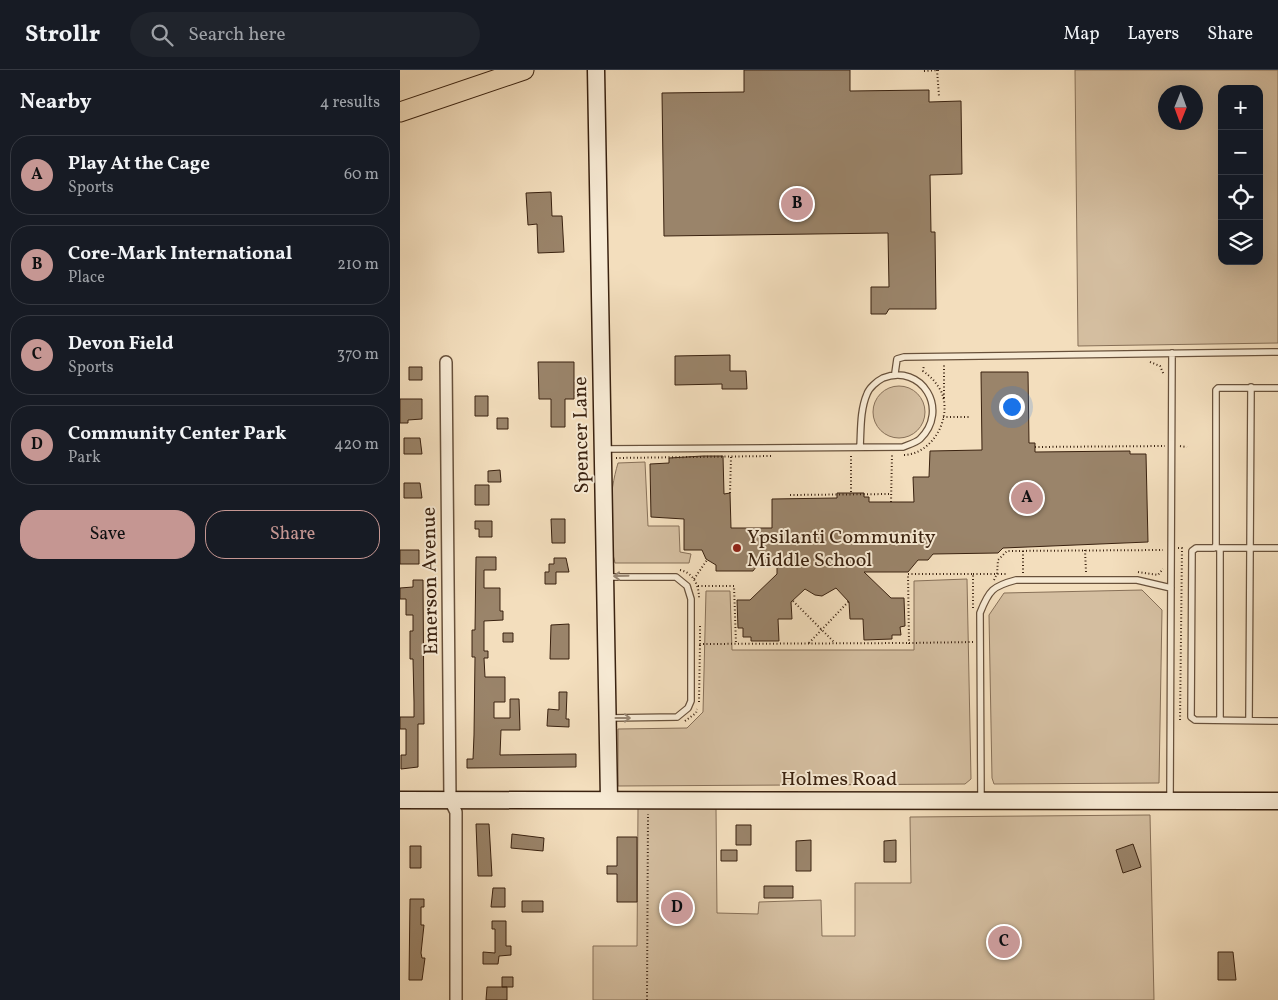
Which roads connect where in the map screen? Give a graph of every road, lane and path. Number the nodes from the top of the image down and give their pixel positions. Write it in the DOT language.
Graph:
graph roads {
  1 [pos="524,70"];
  2 [pos="596,70"];
  3 [pos="938,70"];
  4 [pos="924,71"];
  5 [pos="939,96"];
  6 [pos="400,112"];
  7 [pos="1278,352"];
  8 [pos="1172,353"];
  9 [pos="1147,361"];
  10 [pos="446,362"];
  11 [pos="953,362"];
  12 [pos="925,363"];
  13 [pos="895,374"];
  14 [pos="1164,376"];
  15 [pos="1251,388"];
  16 [pos="1278,388"];
  17 [pos="944,404"];
  18 [pos="943,417"];
  19 [pos="970,417"];
  20 [pos="1164,446"];
  21 [pos="1172,446"];
  22 [pos="860,447"];
  23 [pos="1035,447"];
  24 [pos="1187,447"];
  25 [pos="602,453"];
  26 [pos="884,455"];
  27 [pos="892,455"];
  28 [pos="1164,455"];
  29 [pos="780,456"];
  30 [pos="859,456"];
  31 [pos="731,457"];
  32 [pos="851,493"];
  33 [pos="730,494"];
  34 [pos="891,494"];
  35 [pos="790,495"];
  36 [pos="891,502"];
  37 [pos="1217,548"];
  38 [pos="1249,548"];
  39 [pos="1278,548"];
  40 [pos="1171,549"];
  41 [pos="1086,550"];
  42 [pos="1163,550"];
  43 [pos="1023,551"];
  44 [pos="1163,559"];
  45 [pos="707,560"];
  46 [pos="1163,569"];
  47 [pos="679,570"];
  48 [pos="1094,572"];
  49 [pos="1130,572"];
  50 [pos="973,574"];
  51 [pos="997,574"];
  52 [pos="603,577"];
  53 [pos="694,579"];
  54 [pos="990,583"];
  55 [pos="698,586"];
  56 [pos="1171,588"];
  57 [pos="699,598"];
  58 [pos="793,601"];
  59 [pos="849,601"];
  60 [pos="976,603"];
  61 [pos="700,626"];
  62 [pos="821,630"];
  63 [pos="974,634"];
  64 [pos="809,643"];
  65 [pos="834,643"];
  66 [pos="909,643"];
  67 [pos="700,644"];
  68 [pos="736,644"];
  69 [pos="606,718"];
  70 [pos="1220,720"];
  71 [pos="1249,720"];
  72 [pos="1278,721"];
  73 [pos="1180,722"];
  74 [pos="678,723"];
  75 [pos="608,799"];
  76 [pos="982,799"];
  77 [pos="400,800"];
  78 [pos="450,800"];
  79 [pos="1170,800"];
  80 [pos="1278,801"];
  81 [pos="648,814"];
  82 [pos="456,1000"];
  83 [pos="647,1000"];
  1 -- 6 [label="main road"];
  2 -- 25 [label="main road, Spencer Lane"];
  3 -- 4 [label="path"];
  3 -- 5 [label="path"];
  7 -- 8 [label="lane"];
  8 -- 13 [label="lane"];
  8 -- 21 [label="lane"];
  9 -- 14 [label="path"];
  10 -- 78 [label="street, Emerson Avenue"];
  11 -- 17 [label="path"];
  12 -- 17 [label="path"];
  13 -- 22 [label="lane"];
  13 -- 22 [label="lane"];
  15 -- 16 [label="lane"];
  15 -- 37 [label="lane"];
  15 -- 38 [label="lane"];
  17 -- 18 [label="path"];
  18 -- 19 [label="path"];
  18 -- 27 [label="path"];
  20 -- 21 [label="path"];
  20 -- 23 [label="path"];
  20 -- 28 [label="path"];
  21 -- 24 [label="path"];
  21 -- 40 [label="lane"];
  22 -- 25 [label="lane"];
  25 -- 31 [label="path"];
  25 -- 52 [label="main road, Spencer Lane"];
  26 -- 27 [label="path"];
  27 -- 34 [label="path"];
  29 -- 31 [label="path"];
  30 -- 32 [label="path"];
  31 -- 33 [label="path"];
  34 -- 35 [label="path"];
  34 -- 36 [label="path"];
  37 -- 38 [label="lane"];
  37 -- 70 [label="lane"];
  37 -- 70 [label="lane"];
  38 -- 39 [label="lane"];
  38 -- 71 [label="lane"];
  40 -- 42 [label="path"];
  40 -- 56 [label="lane"];
  40 -- 73 [label="path"];
  41 -- 42 [label="path"];
  41 -- 43 [label="path"];
  41 -- 48 [label="path"];
  42 -- 44 [label="path"];
  43 -- 51 [label="path"];
  43 -- 51 [label="path"];
  45 -- 53 [label="path"];
  46 -- 49 [label="path"];
  47 -- 53 [label="path"];
  50 -- 51 [label="path"];
  50 -- 60 [label="path"];
  50 -- 66 [label="path"];
  51 -- 54 [label="path"];
  52 -- 69 [label="main road, Spencer Lane"];
  69 -- 52 [label="lane, one-way"];
  53 -- 55 [label="path"];
  55 -- 57 [label="path"];
  55 -- 68 [label="path"];
  56 -- 76 [label="lane"];
  56 -- 79 [label="lane"];
  58 -- 62 [label="path"];
  59 -- 62 [label="path"];
  61 -- 67 [label="path"];
  62 -- 64 [label="path"];
  62 -- 65 [label="path"];
  63 -- 66 [label="path"];
  64 -- 65 [label="path"];
  64 -- 68 [label="path"];
  65 -- 66 [label="path"];
  67 -- 68 [label="path"];
  67 -- 74 [label="path"];
  69 -- 75 [label="main road, Spencer Lane"];
  70 -- 71 [label="lane"];
  71 -- 72 [label="lane"];
  75 -- 76 [label="main road, Holmes Road"];
  75 -- 78 [label="main road, Holmes Road"];
  76 -- 79 [label="main road, Holmes Road"];
  77 -- 78 [label="main road, Holmes Road"];
  78 -- 82 [label="street, Emerson Avenue"];
  79 -- 80 [label="main road, Holmes Road"];
  81 -- 83 [label="path"];
}
